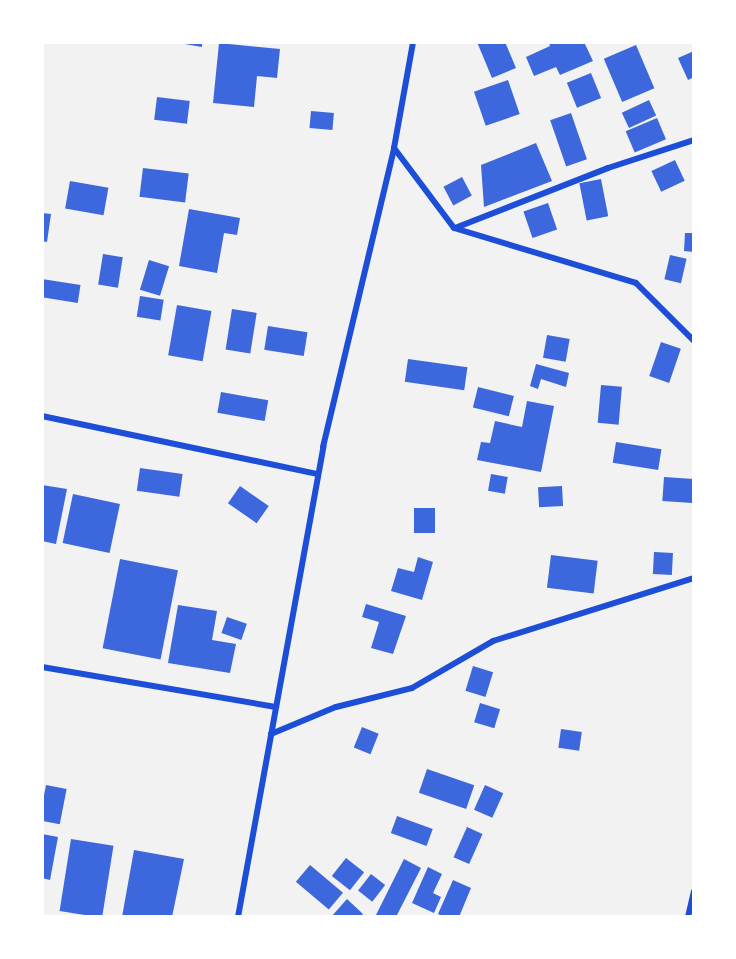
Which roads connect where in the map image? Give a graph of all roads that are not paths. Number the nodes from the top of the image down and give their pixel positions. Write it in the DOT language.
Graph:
graph roads {
  1 [pos="413,42"];
  2 [pos="694,140"];
  3 [pos="394,148"];
  4 [pos="454,228"];
  5 [pos="694,341"];
  6 [pos="42,416"];
  7 [pos="318,474"];
  8 [pos="694,578"];
  9 [pos="42,667"];
  10 [pos="276,707"];
  11 [pos="271,734"];
  12 [pos="694,891"];
  13 [pos="238,917"];
  14 [pos="688,917"];
  1 -- 3 [label="street"];
  2 -- 4 [label="street"];
  3 -- 4 [label="street"];
  3 -- 7 [label="street"];
  4 -- 5 [label="street"];
  6 -- 7 [label="street"];
  7 -- 10 [label="street"];
  8 -- 11 [label="street"];
  9 -- 10 [label="street"];
  10 -- 11 [label="street"];
  11 -- 13 [label="street"];
  12 -- 14 [label="street"];
}
